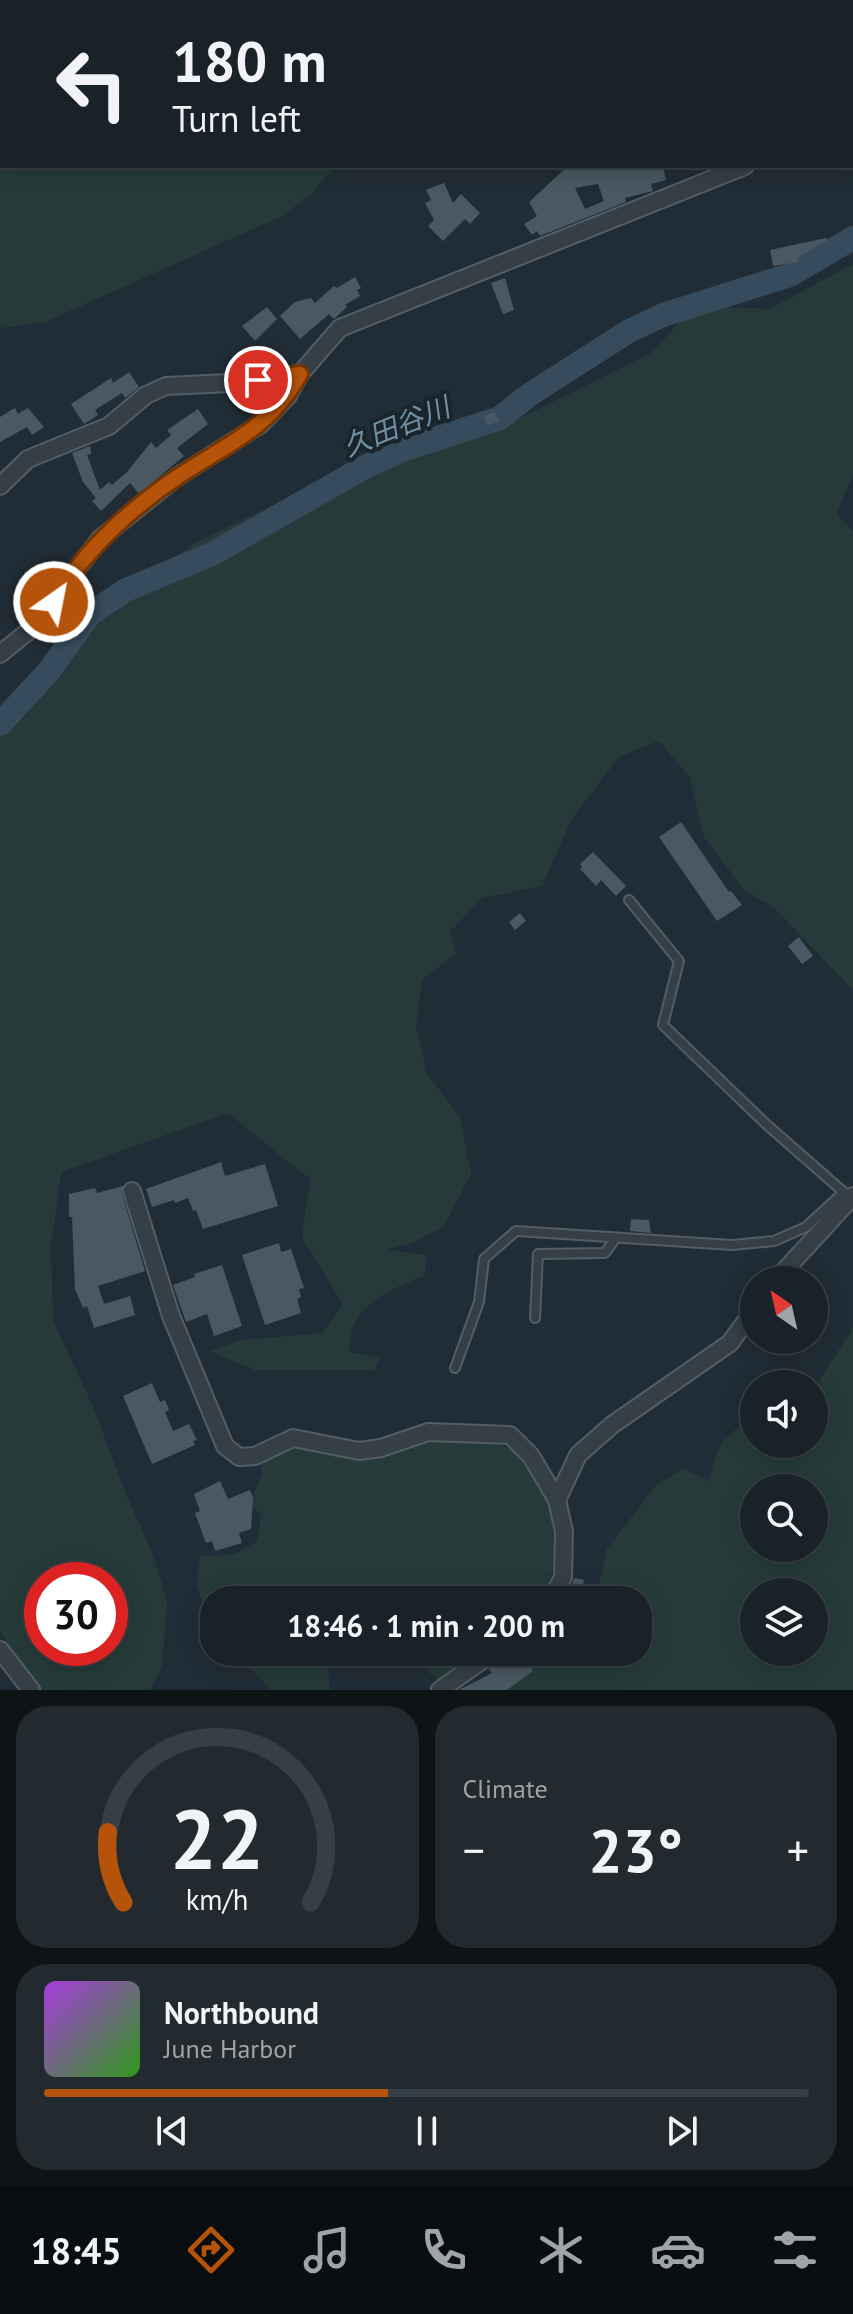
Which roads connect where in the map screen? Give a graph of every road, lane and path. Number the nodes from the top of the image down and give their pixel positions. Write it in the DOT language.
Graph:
graph roads {
  1 [pos="740,168"];
  2 [pos="300,374"];
  3 [pos="0,486"];
  4 [pos="0,654"];
  5 [pos="629,900"];
  6 [pos="132,1191"];
  7 [pos="849,1195"];
  8 [pos="615,1239"];
  9 [pos="788,1266"];
  10 [pos="535,1318"];
  11 [pos="740,1329"];
  12 [pos="455,1368"];
  13 [pos="557,1500"];
  14 [pos="558,1586"];
  15 [pos="0,1650"];
  16 [pos="474,1666"];
  17 [pos="31,1690"];
  18 [pos="440,1690"];
  1 -- 2 [label="street"];
  2 -- 3 [label="street"];
  2 -- 4 [label="street"];
  5 -- 7 [label="lane"];
  6 -- 13 [label="street"];
  7 -- 8 [label="lane"];
  7 -- 9 [label="street"];
  8 -- 10 [label="lane"];
  8 -- 12 [label="lane"];
  11 -- 13 [label="street"];
  13 -- 14 [label="street"];
  15 -- 17 [label="street"];
  16 -- 18 [label="street"];
}
